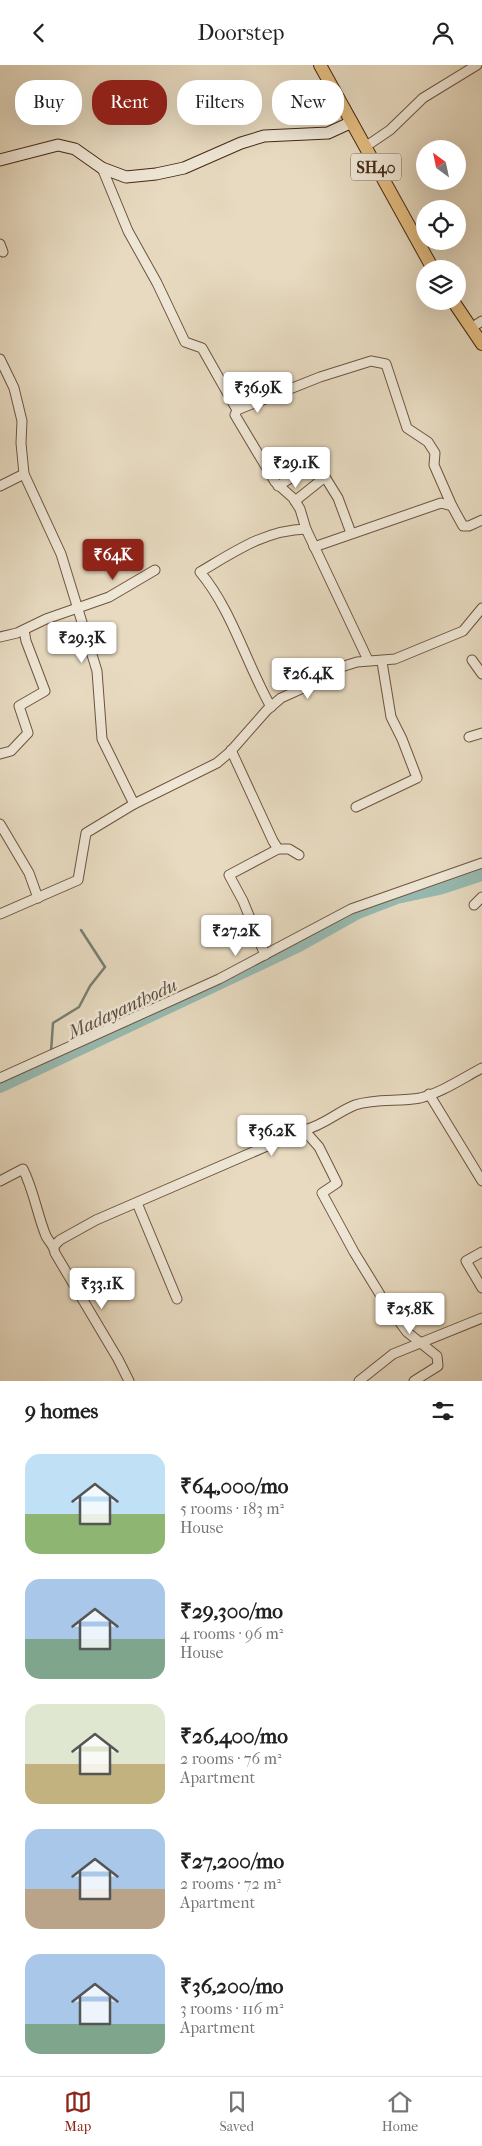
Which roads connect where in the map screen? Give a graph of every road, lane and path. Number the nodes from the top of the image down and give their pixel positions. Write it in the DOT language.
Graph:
graph roads {
  1 [pos="320,65"];
  2 [pos="477,65"];
  3 [pos="352,122"];
  4 [pos="365,147"];
  5 [pos="0,160"];
  6 [pos="102,168"];
  7 [pos="427,260"];
  8 [pos="462,310"];
  9 [pos="477,324"];
  10 [pos="482,344"];
  11 [pos="0,359"];
  12 [pos="3,372"];
  13 [pos="237,409"];
  14 [pos="302,471"];
  15 [pos="24,474"];
  16 [pos="0,486"];
  17 [pos="278,486"];
  18 [pos="295,501"];
  19 [pos="452,506"];
  20 [pos="482,520"];
  21 [pos="306,529"];
  22 [pos="351,533"];
  23 [pos="314,547"];
  24 [pos="155,570"];
  25 [pos="482,608"];
  26 [pos="79,609"];
  27 [pos="24,630"];
  28 [pos="0,637"];
  29 [pos="472,659"];
  30 [pos="368,660"];
  31 [pos="382,662"];
  32 [pos="482,674"];
  33 [pos="271,707"];
  34 [pos="482,733"];
  35 [pos="469,737"];
  36 [pos="232,750"];
  37 [pos="0,754"];
  38 [pos="134,804"];
  39 [pos="356,807"];
  40 [pos="0,824"];
  41 [pos="278,849"];
  42 [pos="299,855"];
  43 [pos="482,863"];
  44 [pos="482,897"];
  45 [pos="38,898"];
  46 [pos="474,905"];
  47 [pos="0,914"];
  48 [pos="265,955"];
  49 [pos="482,1068"];
  50 [pos="0,1078"];
  51 [pos="429,1094"];
  52 [pos="304,1130"];
  53 [pos="0,1181"];
  54 [pos="482,1181"];
  55 [pos="137,1203"];
  56 [pos="54,1246"];
  57 [pos="482,1253"];
  58 [pos="482,1288"];
  59 [pos="178,1299"];
  60 [pos="482,1318"];
  61 [pos="422,1342"];
  62 [pos="429,1377"];
  63 [pos="129,1381"];
  64 [pos="359,1381"];
  65 [pos="414,1381"];
  1 -- 3 [label="main road, SH40"];
  2 -- 4 [label="street"];
  3 -- 4 [label="main road, SH40"];
  3 -- 6 [label="street"];
  4 -- 7 [label="main road, SH40"];
  5 -- 6 [label="street"];
  6 -- 13 [label="street"];
  8 -- 9 [label="main road"];
  9 -- 10 [label="main road"];
  11 -- 12 [label="street"];
  12 -- 15 [label="street"];
  13 -- 17 [label="street"];
  13 -- 19 [label="street"];
  14 -- 17 [label="street"];
  15 -- 16 [label="street"];
  15 -- 26 [label="street"];
  17 -- 18 [label="street"];
  18 -- 21 [label="street"];
  18 -- 22 [label="street"];
  19 -- 20 [label="street"];
  19 -- 22 [label="street"];
  21 -- 23 [label="street"];
  21 -- 33 [label="street"];
  22 -- 23 [label="street"];
  23 -- 30 [label="street"];
  24 -- 26 [label="street"];
  25 -- 31 [label="street"];
  26 -- 27 [label="street"];
  26 -- 38 [label="street"];
  27 -- 28 [label="street"];
  27 -- 37 [label="street"];
  29 -- 32 [label="street"];
  30 -- 31 [label="street"];
  30 -- 33 [label="street"];
  31 -- 39 [label="street"];
  33 -- 36 [label="street"];
  34 -- 35 [label="street"];
  36 -- 38 [label="street"];
  36 -- 41 [label="street"];
  38 -- 45 [label="street"];
  40 -- 45 [label="street"];
  41 -- 42 [label="street"];
  41 -- 48 [label="street"];
  43 -- 48 [label="street"];
  44 -- 46 [label="street"];
  45 -- 47 [label="street"];
  48 -- 50 [label="street"];
  49 -- 51 [label="street"];
  51 -- 52 [label="street"];
  51 -- 54 [label="street"];
  52 -- 55 [label="street"];
  52 -- 61 [label="street"];
  53 -- 56 [label="street"];
  55 -- 56 [label="street"];
  55 -- 59 [label="street"];
  56 -- 63 [label="street"];
  57 -- 58 [label="street"];
  60 -- 61 [label="street"];
  61 -- 62 [label="street"];
  61 -- 64 [label="street"];
  62 -- 65 [label="street"];
}
